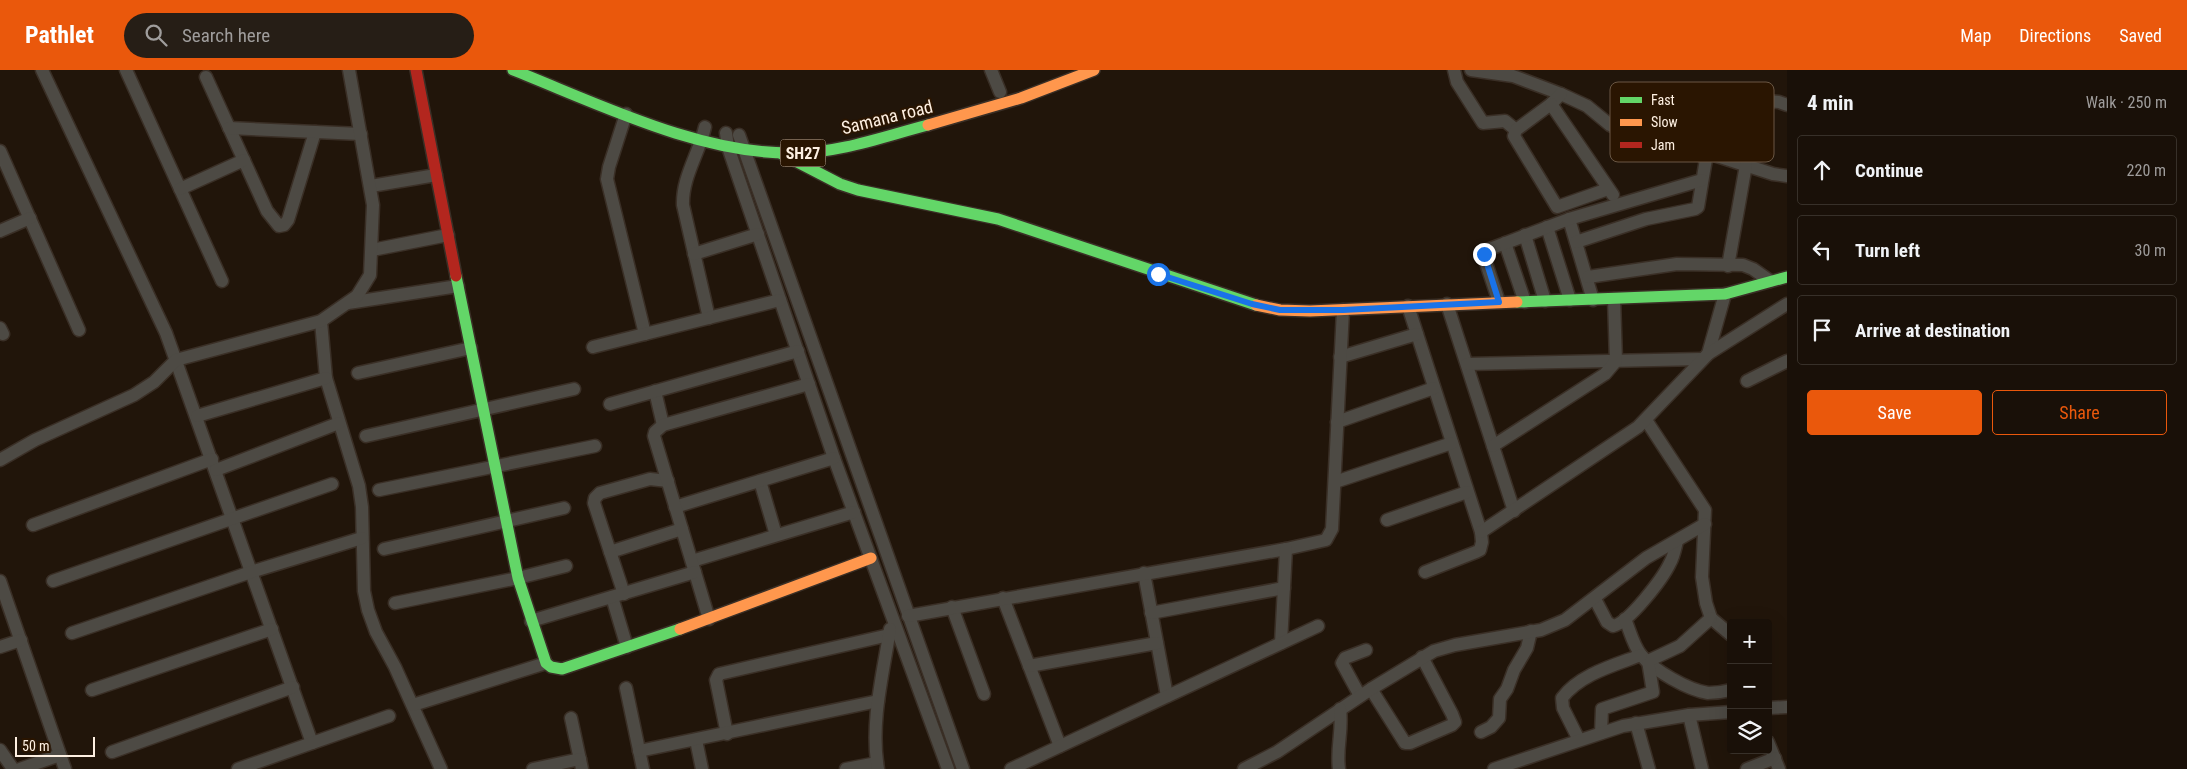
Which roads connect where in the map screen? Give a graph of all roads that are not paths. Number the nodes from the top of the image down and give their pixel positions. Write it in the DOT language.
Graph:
graph roads {
  1 [pos="42,70"];
  2 [pos="126,70"];
  3 [pos="349,70"];
  4 [pos="416,70"];
  5 [pos="514,70"];
  6 [pos="991,70"];
  7 [pos="1094,70"];
  8 [pos="1454,70"];
  9 [pos="1471,70"];
  10 [pos="1051,74"];
  11 [pos="206,76"];
  12 [pos="1034,80"];
  13 [pos="1017,87"];
  14 [pos="1000,92"];
  15 [pos="1560,94"];
  16 [pos="985,96"];
  17 [pos="1551,104"];
  18 [pos="626,114"];
  19 [pos="689,122"];
  20 [pos="1610,125"];
  21 [pos="229,128"];
  22 [pos="1516,130"];
  23 [pos="315,132"];
  24 [pos="726,133"];
  25 [pos="361,134"];
  26 [pos="704,134"];
  27 [pos="739,135"];
  28 [pos="755,137"];
  29 [pos="728,147"];
  30 [pos="744,149"];
  31 [pos="0,152"];
  32 [pos="782,154"];
  33 [pos="244,160"];
  34 [pos="1705,162"];
  35 [pos="1736,162"];
  36 [pos="1746,165"];
  37 [pos="436,175"];
  38 [pos="1787,176"];
  39 [pos="1702,180"];
  40 [pos="371,186"];
  41 [pos="180,189"];
  42 [pos="1608,189"];
  43 [pos="1618,204"];
  44 [pos="30,218"];
  45 [pos="1569,219"];
  46 [pos="1547,227"];
  47 [pos="0,231"];
  48 [pos="758,234"];
  49 [pos="448,235"];
  50 [pos="1525,235"];
  51 [pos="1576,242"];
  52 [pos="1505,243"];
  53 [pos="372,250"];
  54 [pos="694,254"];
  55 [pos="1728,266"];
  56 [pos="1588,277"];
  57 [pos="1787,277"];
  58 [pos="222,281"];
  59 [pos="1770,281"];
  60 [pos="458,286"];
  61 [pos="1725,294"];
  62 [pos="1614,299"];
  63 [pos="780,300"];
  64 [pos="1570,300"];
  65 [pos="1593,300"];
  66 [pos="1545,301"];
  67 [pos="1499,302"];
  68 [pos="1525,302"];
  69 [pos="348,303"];
  70 [pos="1447,304"];
  71 [pos="1787,304"];
  72 [pos="1408,306"];
  73 [pos="1343,310"];
  74 [pos="710,318"];
  75 [pos="321,322"];
  76 [pos="79,330"];
  77 [pos="645,334"];
  78 [pos="1417,334"];
  79 [pos="593,346"];
  80 [pos="472,348"];
  81 [pos="798,351"];
  82 [pos="1705,356"];
  83 [pos="1340,357"];
  84 [pos="176,360"];
  85 [pos="1616,361"];
  86 [pos="1787,361"];
  87 [pos="1467,364"];
  88 [pos="358,373"];
  89 [pos="326,378"];
  90 [pos="1747,381"];
  91 [pos="809,384"];
  92 [pos="1434,388"];
  93 [pos="574,389"];
  94 [pos="655,391"];
  95 [pos="610,404"];
  96 [pos="484,409"];
  97 [pos="197,416"];
  98 [pos="1646,420"];
  99 [pos="1337,422"];
  100 [pos="339,423"];
  101 [pos="663,425"];
  102 [pos="366,436"];
  103 [pos="1452,443"];
  104 [pos="595,446"];
  105 [pos="1493,446"];
  106 [pos="834,458"];
  107 [pos="0,460"];
  108 [pos="214,464"];
  109 [pos="496,466"];
  110 [pos="668,481"];
  111 [pos="760,481"];
  112 [pos="1335,482"];
  113 [pos="332,484"];
  114 [pos="379,490"];
  115 [pos="1468,492"];
  116 [pos="675,506"];
  117 [pos="564,508"];
  118 [pos="1514,511"];
  119 [pos="854,512"];
  120 [pos="232,519"];
  121 [pos="506,520"];
  122 [pos="1387,520"];
  123 [pos="1705,524"];
  124 [pos="34,525"];
  125 [pos="682,529"];
  126 [pos="1481,532"];
  127 [pos="776,535"];
  128 [pos="362,538"];
  129 [pos="1677,541"];
  130 [pos="384,549"];
  131 [pos="1286,549"];
  132 [pos="610,552"];
  133 [pos="871,558"];
  134 [pos="566,566"];
  135 [pos="693,567"];
  136 [pos="251,572"];
  137 [pos="1424,572"];
  138 [pos="1144,574"];
  139 [pos="518,578"];
  140 [pos="0,581"];
  141 [pos="53,581"];
  142 [pos="1284,588"];
  143 [pos="618,595"];
  144 [pos="1003,598"];
  145 [pos="1595,599"];
  146 [pos="395,603"];
  147 [pos="952,608"];
  148 [pos="1152,613"];
  149 [pos="892,616"];
  150 [pos="908,616"];
  151 [pos="1711,618"];
  152 [pos="709,619"];
  153 [pos="1625,619"];
  154 [pos="531,621"];
  155 [pos="1318,626"];
  156 [pos="272,629"];
  157 [pos="1531,631"];
  158 [pos="1727,632"];
  159 [pos="72,633"];
  160 [pos="889,636"];
  161 [pos="21,640"];
  162 [pos="1157,643"];
  163 [pos="1281,643"];
  164 [pos="0,647"];
  165 [pos="627,647"];
  166 [pos="1366,650"];
  167 [pos="1422,657"];
  168 [pos="1645,658"];
  169 [pos="546,663"];
  170 [pos="1030,666"];
  171 [pos="293,687"];
  172 [pos="626,688"];
  173 [pos="1372,689"];
  174 [pos="92,690"];
  175 [pos="1727,691"];
  176 [pos="984,694"];
  177 [pos="1167,696"];
  178 [pos="1360,696"];
  179 [pos="878,702"];
  180 [pos="1772,705"];
  181 [pos="413,706"];
  182 [pos="1787,707"];
  183 [pos="1340,709"];
  184 [pos="1727,712"];
  185 [pos="389,716"];
  186 [pos="1690,716"];
  187 [pos="571,718"];
  188 [pos="1636,723"];
  189 [pos="1481,732"];
  190 [pos="1600,733"];
  191 [pos="727,734"];
  192 [pos="696,740"];
  193 [pos="1579,740"];
  194 [pos="312,743"];
  195 [pos="1060,746"];
  196 [pos="1772,749"];
  197 [pos="0,750"];
  198 [pos="639,751"];
  199 [pos="112,752"];
  200 [pos="60,755"];
  201 [pos="1780,763"];
  202 [pos="581,764"];
  203 [pos="255,766"];
  204 [pos="877,766"];
  205 [pos="13,769"];
  206 [pos="20,769"];
  207 [pos="65,769"];
  208 [pos="238,769"];
  209 [pos="441,769"];
  210 [pos="533,769"];
  211 [pos="643,769"];
  212 [pos="702,769"];
  213 [pos="846,769"];
  214 [pos="948,769"];
  215 [pos="962,769"];
  216 [pos="1011,769"];
  217 [pos="1244,769"];
  218 [pos="1339,769"];
  219 [pos="1494,769"];
  220 [pos="1649,769"];
  221 [pos="1702,769"];
  222 [pos="1747,769"];
  1 -- 84 [label="street"];
  2 -- 41 [label="street"];
  3 -- 25 [label="street"];
  4 -- 37 [label="street"];
  5 -- 18 [label="street, Samana road / SH27"];
  6 -- 14 [label="street"];
  7 -- 32 [label="street, Samana road / SH27"];
  8 -- 22 [label="street"];
  9 -- 15 [label="street"];
  10 -- 12 [label="street"];
  11 -- 21 [label="street"];
  13 -- 14 [label="street"];
  14 -- 16 [label="street"];
  15 -- 17 [label="street"];
  15 -- 20 [label="street"];
  17 -- 22 [label="street"];
  17 -- 42 [label="street"];
  18 -- 26 [label="street, Samana road / SH27"];
  18 -- 77 [label="street"];
  19 -- 26 [label="street, Samana road / SH27"];
  21 -- 23 [label="street"];
  21 -- 33 [label="street"];
  22 -- 42 [label="street"];
  23 -- 25 [label="street"];
  23 -- 33 [label="street"];
  24 -- 26 [label="street, Samana road / SH27"];
  24 -- 27 [label="street, Samana road / SH27"];
  24 -- 29 [label="street"];
  25 -- 40 [label="street"];
  26 -- 29 [label="street, Samana road / SH27"];
  26 -- 54 [label="street"];
  27 -- 28 [label="street, Samana road / SH27"];
  27 -- 30 [label="street"];
  29 -- 30 [label="street, Samana road / SH27"];
  29 -- 48 [label="street"];
  30 -- 32 [label="street, Samana road / SH27"];
  30 -- 150 [label="street"];
  31 -- 44 [label="street"];
  32 -- 73 [label="street"];
  33 -- 41 [label="street"];
  34 -- 39 [label="street"];
  35 -- 36 [label="street"];
  36 -- 38 [label="street"];
  36 -- 55 [label="street"];
  37 -- 40 [label="street"];
  37 -- 49 [label="street"];
  39 -- 43 [label="street"];
  39 -- 51 [label="street"];
  40 -- 53 [label="street"];
  41 -- 58 [label="street"];
  42 -- 43 [label="street"];
  43 -- 45 [label="street"];
  44 -- 47 [label="street"];
  44 -- 76 [label="street"];
  45 -- 46 [label="street"];
  45 -- 51 [label="street"];
  46 -- 50 [label="street"];
  46 -- 64 [label="street"];
  48 -- 54 [label="street"];
  48 -- 63 [label="street"];
  49 -- 53 [label="street"];
  49 -- 60 [label="street"];
  50 -- 52 [label="street"];
  50 -- 66 [label="street"];
  51 -- 56 [label="street"];
  52 -- 67 [label="street"];
  52 -- 68 [label="street"];
  53 -- 69 [label="street"];
  54 -- 74 [label="street"];
  55 -- 56 [label="street"];
  55 -- 59 [label="street"];
  56 -- 65 [label="street"];
  57 -- 59 [label="street"];
  59 -- 61 [label="street"];
  60 -- 69 [label="street"];
  60 -- 80 [label="street"];
  61 -- 62 [label="street"];
  61 -- 82 [label="street"];
  62 -- 65 [label="street"];
  62 -- 85 [label="street"];
  63 -- 74 [label="street"];
  63 -- 81 [label="street"];
  64 -- 65 [label="street"];
  64 -- 66 [label="street"];
  66 -- 68 [label="street"];
  67 -- 68 [label="street"];
  67 -- 70 [label="street"];
  69 -- 75 [label="street"];
  70 -- 72 [label="street"];
  70 -- 87 [label="street"];
  71 -- 82 [label="street"];
  72 -- 73 [label="street"];
  72 -- 78 [label="street"];
  73 -- 83 [label="street"];
  74 -- 77 [label="street"];
  75 -- 84 [label="street"];
  75 -- 89 [label="street"];
  77 -- 79 [label="street"];
  78 -- 83 [label="street"];
  78 -- 92 [label="street"];
  80 -- 88 [label="street"];
  80 -- 96 [label="street"];
  81 -- 91 [label="street"];
  81 -- 94 [label="street"];
  82 -- 85 [label="street"];
  82 -- 98 [label="street"];
  83 -- 99 [label="street"];
  84 -- 97 [label="street"];
  84 -- 107 [label="street"];
  85 -- 87 [label="street"];
  85 -- 105 [label="street"];
  86 -- 90 [label="street"];
  87 -- 105 [label="street"];
  89 -- 97 [label="street"];
  89 -- 100 [label="street"];
  91 -- 101 [label="street"];
  91 -- 106 [label="street"];
  92 -- 99 [label="street"];
  92 -- 103 [label="street"];
  93 -- 96 [label="street"];
  94 -- 95 [label="street"];
  94 -- 101 [label="street"];
  96 -- 102 [label="street"];
  96 -- 109 [label="street"];
  97 -- 108 [label="street"];
  98 -- 118 [label="street"];
  98 -- 123 [label="street"];
  99 -- 112 [label="street"];
  100 -- 108 [label="street"];
  100 -- 128 [label="street"];
  101 -- 110 [label="street"];
  103 -- 112 [label="street"];
  103 -- 115 [label="street"];
  104 -- 109 [label="street"];
  105 -- 118 [label="street"];
  106 -- 111 [label="street"];
  106 -- 119 [label="street"];
  108 -- 120 [label="street"];
  108 -- 124 [label="street"];
  109 -- 114 [label="street"];
  109 -- 121 [label="street"];
  110 -- 116 [label="street"];
  110 -- 132 [label="street"];
  111 -- 116 [label="street"];
  111 -- 127 [label="street"];
  112 -- 131 [label="street"];
  113 -- 120 [label="street"];
  115 -- 122 [label="street"];
  115 -- 126 [label="street"];
  116 -- 125 [label="street"];
  117 -- 121 [label="street"];
  118 -- 126 [label="street"];
  119 -- 127 [label="street"];
  119 -- 133 [label="street"];
  120 -- 136 [label="street"];
  120 -- 141 [label="street"];
  121 -- 130 [label="street"];
  121 -- 139 [label="street"];
  123 -- 129 [label="street"];
  123 -- 151 [label="street"];
  125 -- 132 [label="street"];
  125 -- 135 [label="street"];
  126 -- 137 [label="street"];
  127 -- 135 [label="street"];
  128 -- 136 [label="street"];
  128 -- 181 [label="street"];
  129 -- 145 [label="street"];
  129 -- 153 [label="street"];
  131 -- 138 [label="street"];
  131 -- 142 [label="street"];
  132 -- 143 [label="street"];
  133 -- 149 [label="street"];
  133 -- 152 [label="street"];
  134 -- 139 [label="street"];
  135 -- 143 [label="street"];
  135 -- 152 [label="street"];
  136 -- 156 [label="street"];
  136 -- 159 [label="street"];
  138 -- 144 [label="street"];
  138 -- 148 [label="street"];
  139 -- 146 [label="street"];
  139 -- 154 [label="street"];
  140 -- 161 [label="street"];
  142 -- 148 [label="street"];
  142 -- 163 [label="street"];
  143 -- 154 [label="street"];
  143 -- 165 [label="street"];
  144 -- 147 [label="street"];
  144 -- 170 [label="street"];
  145 -- 153 [label="street"];
  145 -- 157 [label="street"];
  147 -- 150 [label="street"];
  147 -- 176 [label="street"];
  148 -- 162 [label="street"];
  149 -- 160 [label="street"];
  149 -- 214 [label="street"];
  150 -- 215 [label="street"];
  151 -- 158 [label="street"];
  151 -- 168 [label="street"];
  152 -- 165 [label="street"];
  153 -- 168 [label="street"];
  154 -- 169 [label="street"];
  155 -- 163 [label="street"];
  156 -- 171 [label="street"];
  156 -- 174 [label="street"];
  157 -- 167 [label="street"];
  157 -- 189 [label="street"];
  160 -- 179 [label="street"];
  160 -- 191 [label="street"];
  161 -- 164 [label="street"];
  161 -- 200 [label="street"];
  162 -- 170 [label="street"];
  162 -- 177 [label="street"];
  163 -- 177 [label="street"];
  165 -- 169 [label="street"];
  166 -- 178 [label="street"];
  167 -- 173 [label="street"];
  167 -- 173 [label="street"];
  168 -- 175 [label="street"];
  168 -- 190 [label="street"];
  168 -- 193 [label="street"];
  169 -- 181 [label="street"];
  170 -- 195 [label="street"];
  171 -- 194 [label="street"];
  171 -- 199 [label="street"];
  172 -- 198 [label="street"];
  173 -- 178 [label="street"];
  177 -- 195 [label="street"];
  178 -- 183 [label="street"];
  179 -- 191 [label="street"];
  179 -- 204 [label="street"];
  180 -- 182 [label="street"];
  181 -- 209 [label="street"];
  183 -- 217 [label="street"];
  183 -- 218 [label="street"];
  184 -- 186 [label="street"];
  185 -- 194 [label="street"];
  186 -- 188 [label="street"];
  186 -- 221 [label="street"];
  187 -- 202 [label="street"];
  188 -- 190 [label="street"];
  188 -- 220 [label="street"];
  190 -- 193 [label="street"];
  191 -- 192 [label="street"];
  192 -- 198 [label="street"];
  192 -- 212 [label="street"];
  193 -- 219 [label="street"];
  194 -- 203 [label="street"];
  195 -- 216 [label="street"];
  196 -- 201 [label="street"];
  197 -- 205 [label="street"];
  198 -- 211 [label="street"];
  200 -- 206 [label="street"];
  200 -- 207 [label="street"];
  201 -- 222 [label="street"];
  202 -- 210 [label="street"];
  203 -- 208 [label="street"];
  204 -- 213 [label="street"];
}
